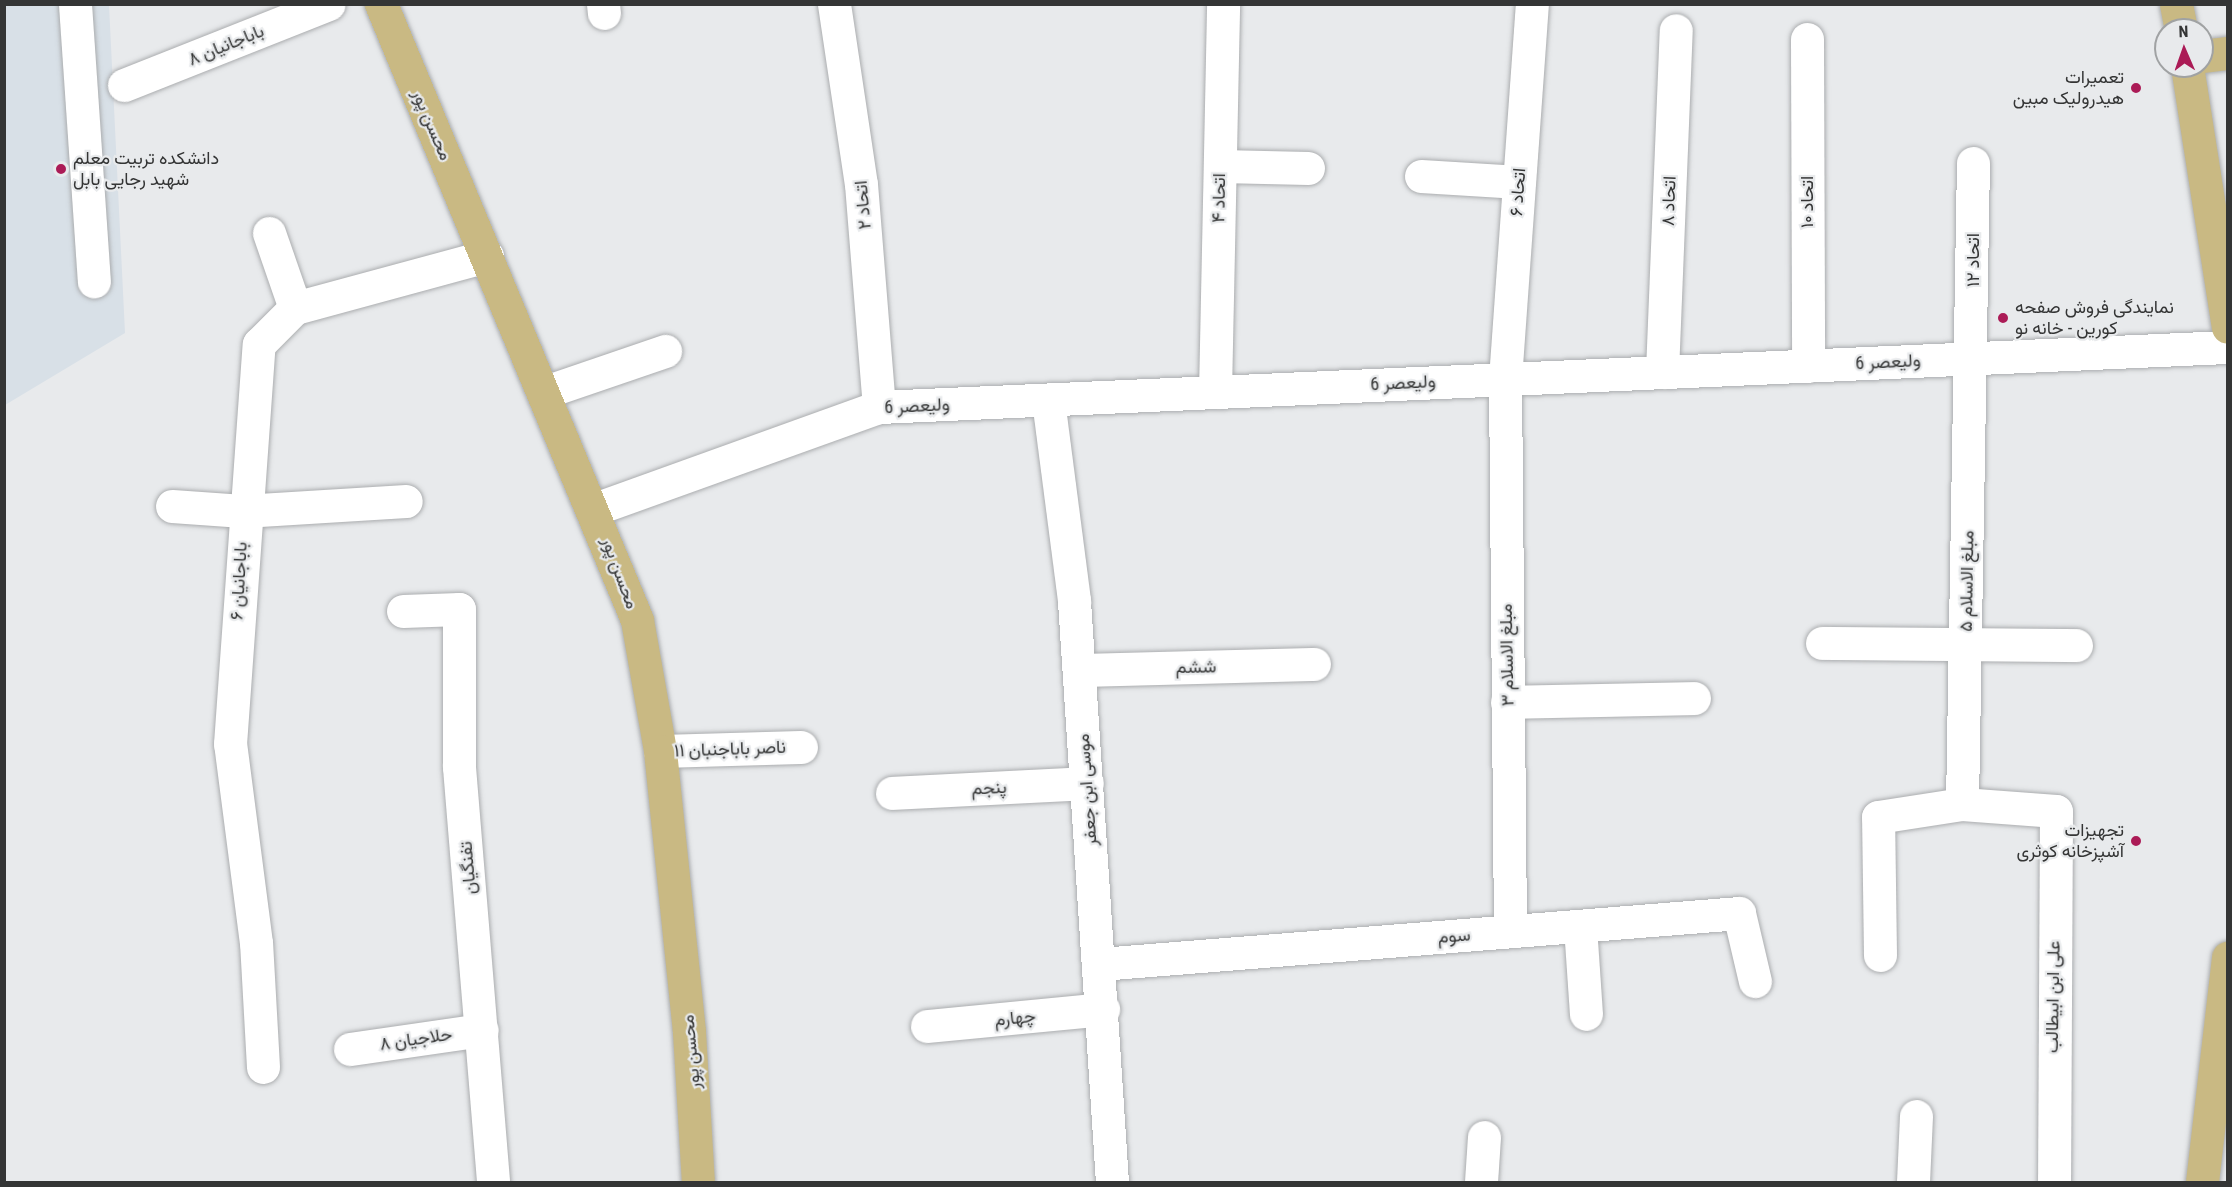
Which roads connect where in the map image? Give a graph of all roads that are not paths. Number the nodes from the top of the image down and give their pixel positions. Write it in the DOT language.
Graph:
graph roads {
  1 [pos="75,4"];
  2 [pos="329,4"];
  3 [pos="381,4"];
  4 [pos="834,4"];
  5 [pos="1223,4"];
  6 [pos="1532,4"];
  7 [pos="1676,30"];
  8 [pos="1807,39"];
  9 [pos="2189,78"];
  10 [pos="124,85"];
  11 [pos="1973,163"];
  12 [pos="1220,166"];
  13 [pos="1308,168"];
  14 [pos="1421,176"];
  15 [pos="1519,182"];
  16 [pos="269,233"];
  17 [pos="487,256"];
  18 [pos="94,281"];
  19 [pos="295,309"];
  20 [pos="2228,327"];
  21 [pos="2228,347"];
  22 [pos="664,351"];
  23 [pos="1972,358"];
  24 [pos="1808,366"];
  25 [pos="1662,372"];
  26 [pos="1505,379"];
  27 [pos="545,392"];
  28 [pos="1215,392"];
  29 [pos="1048,400"];
  30 [pos="879,407"];
  31 [pos="406,501"];
  32 [pos="172,506"];
  33 [pos="595,509"];
  34 [pos="243,511"];
  35 [pos="403,611"];
  36 [pos="1822,643"];
  37 [pos="2076,645"];
  38 [pos="1965,646"];
  39 [pos="1314,664"];
  40 [pos="1079,670"];
  41 [pos="1694,698"];
  42 [pos="1508,702"];
  43 [pos="801,747"];
  44 [pos="660,751"];
  45 [pos="1087,783"];
  46 [pos="892,793"];
  47 [pos="1962,804"];
  48 [pos="1580,926"];
  49 [pos="1509,932"];
  50 [pos="1880,955"];
  51 [pos="2228,957"];
  52 [pos="1100,964"];
  53 [pos="1755,981"];
  54 [pos="1103,1009"];
  55 [pos="1586,1014"];
  56 [pos="927,1026"];
  57 [pos="482,1030"];
  58 [pos="350,1049"];
  59 [pos="263,1066"];
  60 [pos="1916,1116"];
  61 [pos="1484,1137"];
  62 [pos="493,1182"];
  63 [pos="698,1182"];
  64 [pos="1112,1182"];
  65 [pos="1481,1182"];
  66 [pos="1913,1182"];
  67 [pos="2054,1182"];
  68 [pos="2202,1182"];
  1 -- 18 [label="street"];
  2 -- 10 [label="street, باباجانیان ۸"];
  3 -- 17 [label="main road, محسن پور"];
  4 -- 30 [label="street, اتحاد ۲"];
  5 -- 12 [label="street, اتحاد ۴"];
  6 -- 15 [label="street, اتحاد ۶"];
  7 -- 25 [label="street, اتحاد ۸"];
  8 -- 24 [label="street, اتحاد ۱۰"];
  9 -- 20 [label="main road"];
  11 -- 23 [label="street, اتحاد ۱۲"];
  12 -- 13 [label="street"];
  12 -- 28 [label="street, اتحاد ۴"];
  14 -- 15 [label="street"];
  15 -- 26 [label="street, اتحاد ۶"];
  16 -- 19 [label="street"];
  17 -- 19 [label="street, باباجانیان ۶"];
  17 -- 27 [label="main road, محسن پور"];
  19 -- 34 [label="street, باباجانیان ۶"];
  21 -- 23 [label="street, ولیعصر 6"];
  22 -- 27 [label="street"];
  23 -- 24 [label="street, ولیعصر 6"];
  23 -- 38 [label="street, مبلغ الاسلام ۵"];
  24 -- 25 [label="street, ولیعصر 6"];
  25 -- 26 [label="street, ولیعصر 6"];
  26 -- 28 [label="street, ولیعصر 6"];
  26 -- 42 [label="street, مبلغ الاسلام ۳"];
  27 -- 33 [label="main road, محسن پور"];
  28 -- 29 [label="street, ولیعصر 6"];
  29 -- 30 [label="street, ولیعصر 6"];
  29 -- 40 [label="street, موسی ابن جعفر"];
  30 -- 33 [label="street, ولیعصر 6"];
  31 -- 34 [label="street"];
  32 -- 34 [label="street"];
  33 -- 44 [label="main road, محسن پور"];
  34 -- 59 [label="street, باباجانیان ۶"];
  35 -- 57 [label="street, تفنگیان"];
  36 -- 38 [label="street"];
  37 -- 38 [label="street"];
  38 -- 47 [label="street, مبلغ الاسلام ۵"];
  39 -- 40 [label="street, ششم"];
  40 -- 45 [label="street, موسی ابن جعفر"];
  41 -- 42 [label="street"];
  42 -- 49 [label="street, مبلغ الاسلام ۳"];
  43 -- 44 [label="street, ناصر باباجنبان ۱۱"];
  44 -- 63 [label="main road, محسن پور"];
  45 -- 46 [label="street, پنجم"];
  45 -- 52 [label="street, موسی ابن جعفر"];
  47 -- 50 [label="street"];
  47 -- 67 [label="street, علی ابن ابیطالب"];
  48 -- 49 [label="street, سوم"];
  48 -- 53 [label="street, سوم"];
  48 -- 55 [label="street"];
  49 -- 52 [label="street, سوم"];
  51 -- 68 [label="main road"];
  52 -- 54 [label="street, موسی ابن جعفر"];
  54 -- 56 [label="street, چهارم"];
  54 -- 64 [label="street, موسی ابن جعفر"];
  57 -- 58 [label="street, حلاجیان ۸"];
  57 -- 62 [label="street, تفنگیان"];
  60 -- 66 [label="street"];
  61 -- 65 [label="street"];
}
